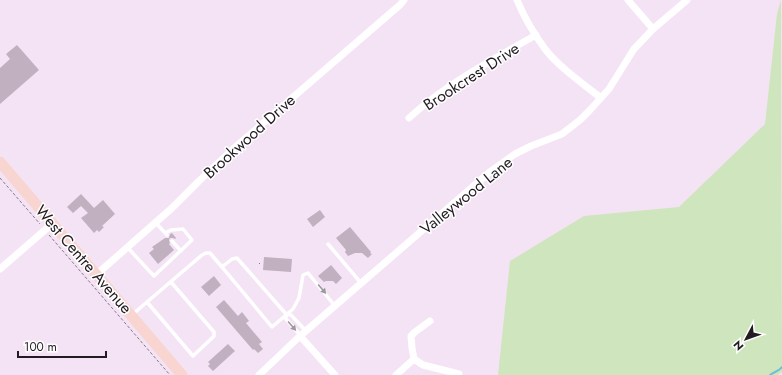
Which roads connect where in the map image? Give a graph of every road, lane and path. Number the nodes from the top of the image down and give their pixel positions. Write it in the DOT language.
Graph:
graph roads {
  1 [pos="404,0"];
  2 [pos="518,0"];
  3 [pos="628,0"];
  4 [pos="687,0"];
  5 [pos="653,29"];
  6 [pos="536,35"];
  7 [pos="601,98"];
  8 [pos="409,118"];
  9 [pos="0,162"];
  10 [pos="0,178"];
  11 [pos="155,222"];
  12 [pos="49,227"];
  13 [pos="172,241"];
  14 [pos="328,244"];
  15 [pos="127,247"];
  16 [pos="181,251"];
  17 [pos="222,267"];
  18 [pos="0,269"];
  19 [pos="97,274"];
  20 [pos="171,282"];
  21 [pos="361,283"];
  22 [pos="147,302"];
  23 [pos="335,306"];
  24 [pos="286,314"];
  25 [pos="131,315"];
  26 [pos="430,321"];
  27 [pos="302,334"];
  28 [pos="414,360"];
  29 [pos="459,374"];
  30 [pos="170,375"];
  31 [pos="182,375"];
  32 [pos="259,375"];
  33 [pos="334,375"];
  34 [pos="396,375"];
  1 -- 11 [label="street, Brookwood Drive"];
  2 -- 6 [label="street"];
  3 -- 5 [label="street"];
  4 -- 5 [label="street, Valleywood Lane"];
  5 -- 7 [label="street, Valleywood Lane"];
  6 -- 7 [label="street"];
  6 -- 8 [label="street, Brookcrest Drive"];
  7 -- 21 [label="street, Valleywood Lane"];
  9 -- 12 [label="main road, West Centre Avenue"];
  10 -- 12 [label="path"];
  11 -- 15 [label="street, Brookwood Drive"];
  11 -- 16 [label="lane"];
  12 -- 18 [label="street"];
  12 -- 19 [label="main road, West Centre Avenue"];
  12 -- 30 [label="path"];
  13 -- 16 [label="lane"];
  14 -- 21 [label="lane"];
  15 -- 16 [label="lane"];
  15 -- 19 [label="street, Brookwood Drive"];
  17 -- 20 [label="lane"];
  17 -- 24 [label="lane"];
  17 -- 24 [label="lane"];
  19 -- 25 [label="main road, West Centre Avenue"];
  20 -- 22 [label="lane"];
  20 -- 22 [label="lane"];
  21 -- 23 [label="street, Valleywood Lane"];
  22 -- 25 [label="lane"];
  24 -- 23 [label="lane, one-way"];
  23 -- 27 [label="street, Valleywood Lane"];
  24 -- 27 [label="lane, one-way"];
  24 -- 27 [label="lane"];
  25 -- 31 [label="main road, West Centre Avenue"];
  26 -- 28 [label="street"];
  27 -- 32 [label="street, Valleywood Lane"];
  27 -- 33 [label="street"];
  28 -- 29 [label="street"];
  28 -- 34 [label="street"];
}
